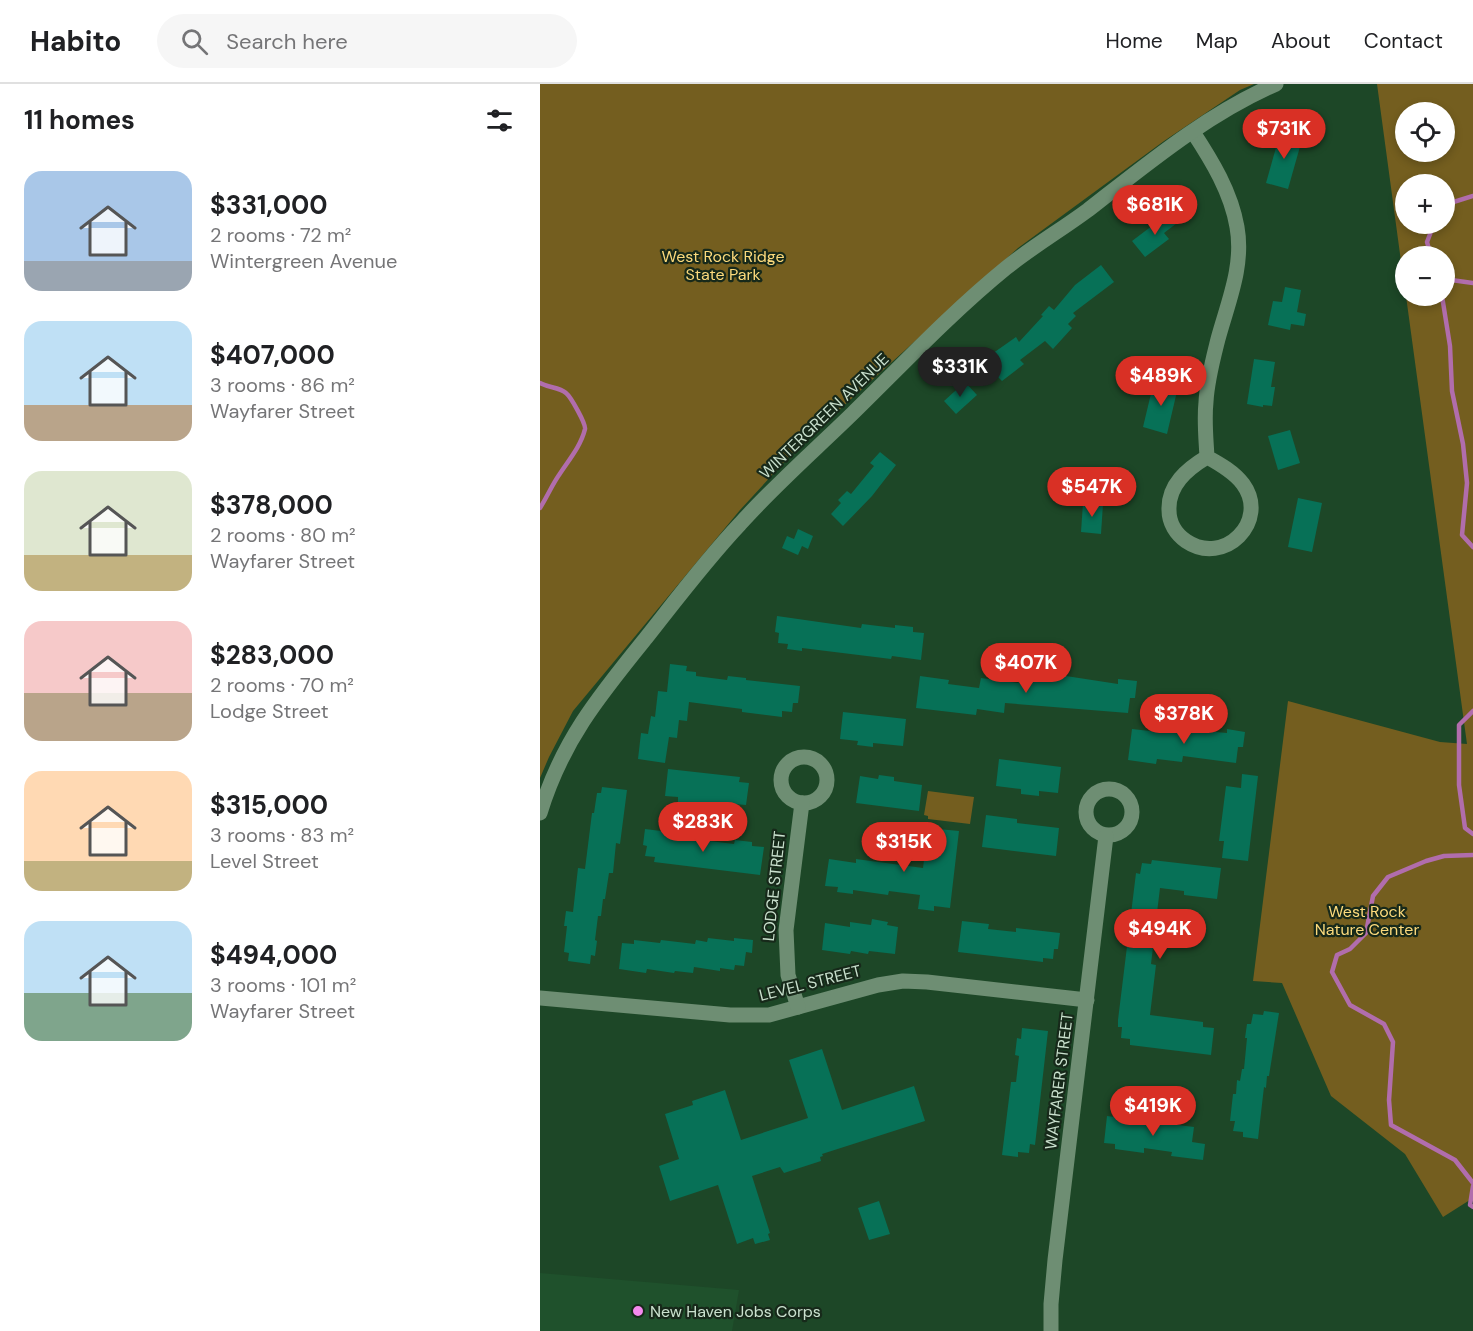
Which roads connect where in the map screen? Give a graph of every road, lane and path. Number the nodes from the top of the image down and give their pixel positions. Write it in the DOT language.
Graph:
graph roads {
  1 [pos="1276,84"];
  2 [pos="1193,132"];
  3 [pos="1207,457"];
  4 [pos="802,803"];
  5 [pos="540,813"];
  6 [pos="1107,836"];
  7 [pos="540,998"];
  8 [pos="1087,1000"];
  9 [pos="798,1007"];
  10 [pos="1051,1331"];
  1 -- 2 [label="street, WINTERGREEN AVENUE"];
  2 -- 3 [label="street"];
  2 -- 5 [label="street, WINTERGREEN AVENUE"];
  3 -- 3 [label="street"];
  4 -- 9 [label="street, LODGE STREET"];
  6 -- 8 [label="street, WAYFARER STREET"];
  7 -- 9 [label="street, LEVEL STREET"];
  8 -- 9 [label="street, LEVEL STREET"];
  8 -- 10 [label="street, WAYFARER STREET"];
}
